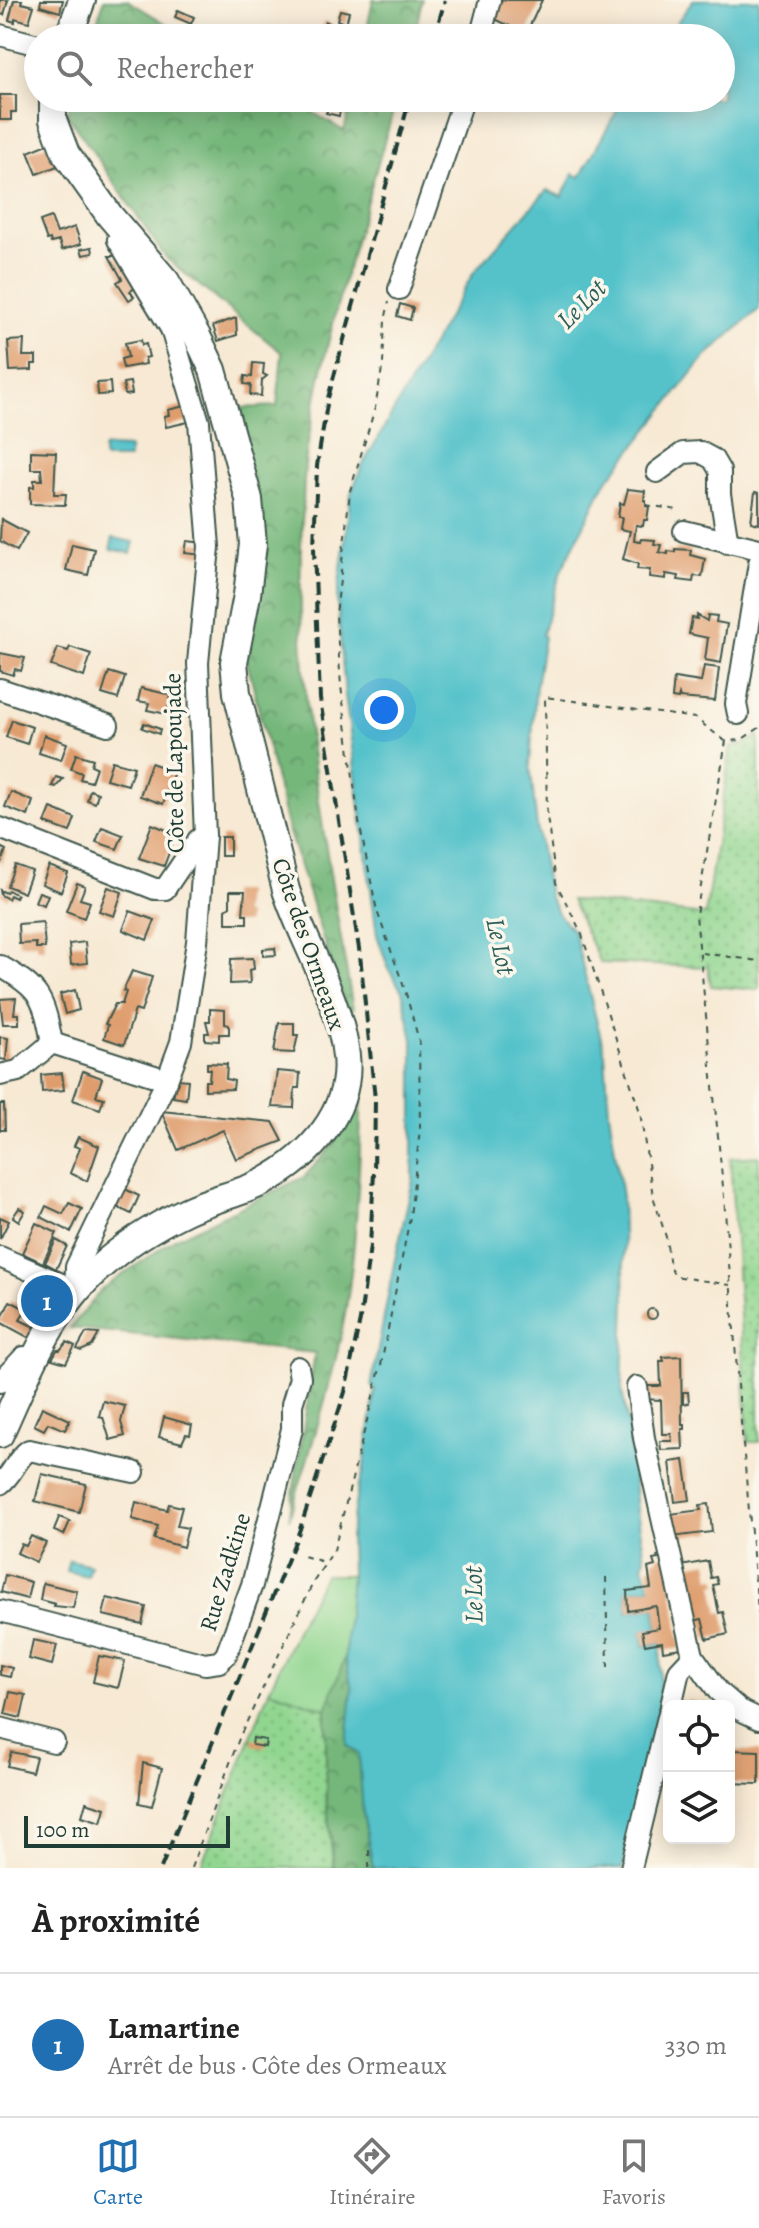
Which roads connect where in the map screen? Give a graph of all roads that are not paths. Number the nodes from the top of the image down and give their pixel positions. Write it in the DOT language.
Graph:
graph roads {
  1 [pos="490,0"];
  2 [pos="83,1"];
  3 [pos="74,24"];
  4 [pos="484,24"];
  5 [pos="0,35"];
  6 [pos="24,41"];
  7 [pos="53,112"];
  8 [pos="459,112"];
  9 [pos="124,232"];
  10 [pos="399,289"];
  11 [pos="657,472"];
  12 [pos="684,531"];
  13 [pos="728,543"];
  14 [pos="759,549"];
  15 [pos="759,563"];
  16 [pos="0,689"];
  17 [pos="738,714"];
  18 [pos="108,725"];
  19 [pos="0,828"];
  20 [pos="205,836"];
  21 [pos="0,966"];
  22 [pos="52,1043"];
  23 [pos="0,1075"];
  24 [pos="167,1080"];
  25 [pos="0,1257"];
  26 [pos="75,1290"];
  27 [pos="35,1359"];
  28 [pos="298,1367"];
  29 [pos="0,1382"];
  30 [pos="637,1387"];
  31 [pos="0,1434"];
  32 [pos="134,1472"];
  33 [pos="0,1484"];
  34 [pos="0,1611"];
  35 [pos="693,1656"];
  36 [pos="672,1700"];
  37 [pos="759,1719"];
  38 [pos="0,1728"];
  39 [pos="663,1737"];
  40 [pos="54,1742"];
  41 [pos="631,1868"];
  1 -- 4 [label="street"];
  2 -- 3 [label="main road"];
  5 -- 6 [label="street"];
  7 -- 9 [label="main road, Côte des Ormeaux"];
  8 -- 10 [label="street"];
  9 -- 20 [label="street, Côte de Lapoujade"];
  9 -- 26 [label="main road, Côte des Ormeaux"];
  11 -- 13 [label="street"];
  12 -- 13 [label="street"];
  13 -- 14 [label="street"];
  15 -- 17 [label="street"];
  16 -- 18 [label="street"];
  19 -- 20 [label="street"];
  20 -- 24 [label="street, Côte de Lapoujade"];
  21 -- 22 [label="street"];
  22 -- 23 [label="street"];
  22 -- 24 [label="street"];
  24 -- 26 [label="street, Côte de Lapoujade"];
  25 -- 26 [label="street"];
  26 -- 27 [label="main road, Côte des Ormeaux"];
  27 -- 29 [label="street"];
  27 -- 31 [label="main road, Côte des Ormeaux"];
  28 -- 34 [label="street, Rue Zadkine"];
  30 -- 35 [label="street"];
  32 -- 33 [label="street"];
  35 -- 36 [label="street"];
  35 -- 37 [label="street"];
  38 -- 40 [label="street"];
  39 -- 41 [label="street"];
}
